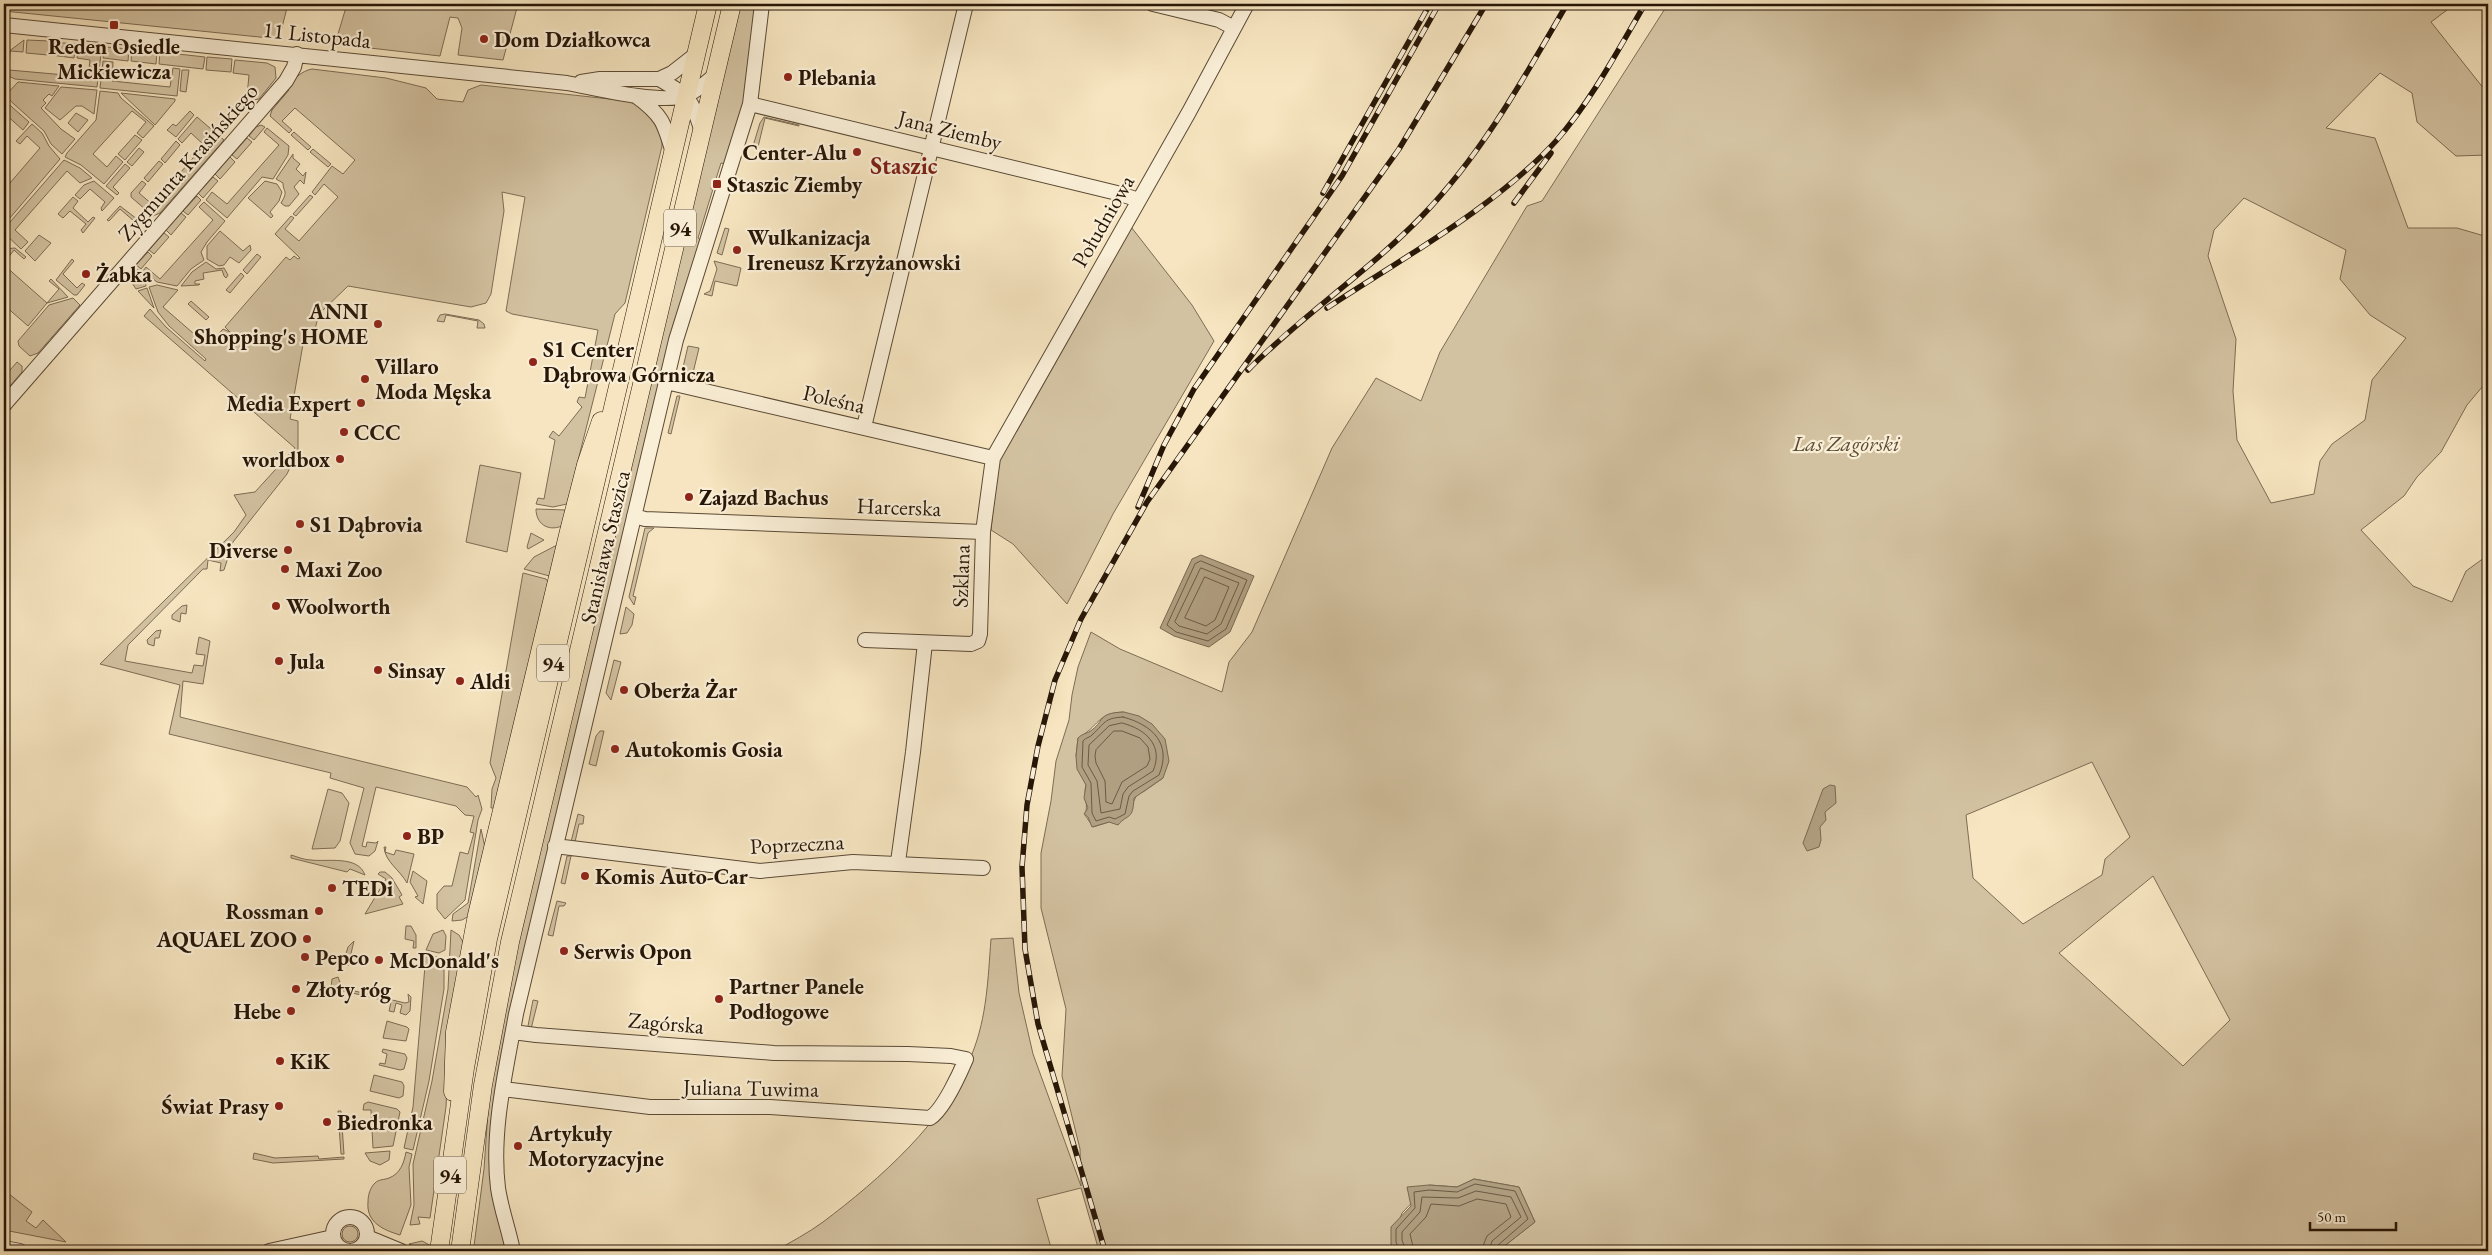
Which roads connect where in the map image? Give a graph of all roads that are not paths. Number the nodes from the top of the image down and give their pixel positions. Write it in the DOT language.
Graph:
graph roads {
  1 [pos="708,4"];
  2 [pos="732,4"];
  3 [pos="762,4"];
  4 [pos="966,4"];
  5 [pos="1153,4"];
  6 [pos="1247,4"];
  7 [pos="4,26"];
  8 [pos="1234,28"];
  9 [pos="297,54"];
  10 [pos="695,55"];
  11 [pos="715,75"];
  12 [pos="659,79"];
  13 [pos="567,83"];
  14 [pos="635,95"];
  15 [pos="686,96"];
  16 [pos="750,104"];
  17 [pos="702,133"];
  18 [pos="931,147"];
  19 [pos="674,154"];
  20 [pos="1139,200"];
  21 [pos="666,382"];
  22 [pos="4,404"];
  23 [pos="864,427"];
  24 [pos="993,458"];
  25 [pos="634,516"];
  26 [pos="984,532"];
  27 [pos="865,640"];
  28 [pos="924,643"];
  29 [pos="555,846"];
  30 [pos="898,862"];
  31 [pos="983,868"];
  32 [pos="513,1032"];
  33 [pos="966,1059"];
  34 [pos="503,1090"];
  35 [pos="334,1237"];
  36 [pos="367,1237"];
  37 [pos="4,1248"];
  38 [pos="20,1251"];
  39 [pos="269,1251"];
  40 [pos="401,1251"];
  41 [pos="439,1251"];
  42 [pos="460,1251"];
  43 [pos="513,1251"];
  1 -- 10 [label="main road, 94"];
  2 -- 11 [label="main road, 94"];
  3 -- 16 [label="street, Stanisława Staszica"];
  4 -- 18 [label="street"];
  5 -- 8 [label="street"];
  6 -- 8 [label="street, Południowa"];
  7 -- 9 [label="street, 11 Listopada"];
  8 -- 20 [label="street, Południowa"];
  9 -- 13 [label="street, 11 Listopada"];
  9 -- 22 [label="street, Zygmunta Krasińskiego"];
  10 -- 12 [label="street"];
  10 -- 15 [label="main road, 94"];
  11 -- 15 [label="street"];
  11 -- 17 [label="main road, 94"];
  12 -- 13 [label="street, 11 Listopada"];
  12 -- 15 [label="street"];
  13 -- 14 [label="street, 11 Listopada"];
  14 -- 15 [label="street, 11 Listopada"];
  14 -- 19 [label="street"];
  15 -- 17 [label="street"];
  15 -- 19 [label="main road, 94"];
  16 -- 18 [label="street, Jana Ziemby"];
  16 -- 21 [label="street, Stanisława Staszica"];
  17 -- 42 [label="main road, 94"];
  18 -- 20 [label="street, Jana Ziemby"];
  18 -- 23 [label="street"];
  19 -- 41 [label="main road, 94"];
  20 -- 24 [label="street, Południowa"];
  21 -- 23 [label="street, Poleśna"];
  21 -- 25 [label="street, Stanisława Staszica"];
  23 -- 24 [label="street, Poleśna"];
  24 -- 26 [label="street, Szklana"];
  25 -- 26 [label="street, Harcerska"];
  25 -- 29 [label="street, Stanisława Staszica"];
  26 -- 28 [label="street, Szklana"];
  27 -- 28 [label="street, Szklana"];
  28 -- 30 [label="street"];
  29 -- 30 [label="street, Poprzeczna"];
  29 -- 32 [label="street, Stanisława Staszica"];
  30 -- 31 [label="street, Poprzeczna"];
  32 -- 33 [label="street, Zagórska"];
  32 -- 34 [label="street, Stanisława Staszica"];
  33 -- 34 [label="street, Juliana Tuwima"];
  34 -- 43 [label="street, Stanisława Staszica"];
  35 -- 36 [label="street"];
  35 -- 36 [label="street"];
  35 -- 39 [label="street"];
  36 -- 40 [label="street"];
  37 -- 38 [label="street"];
}
